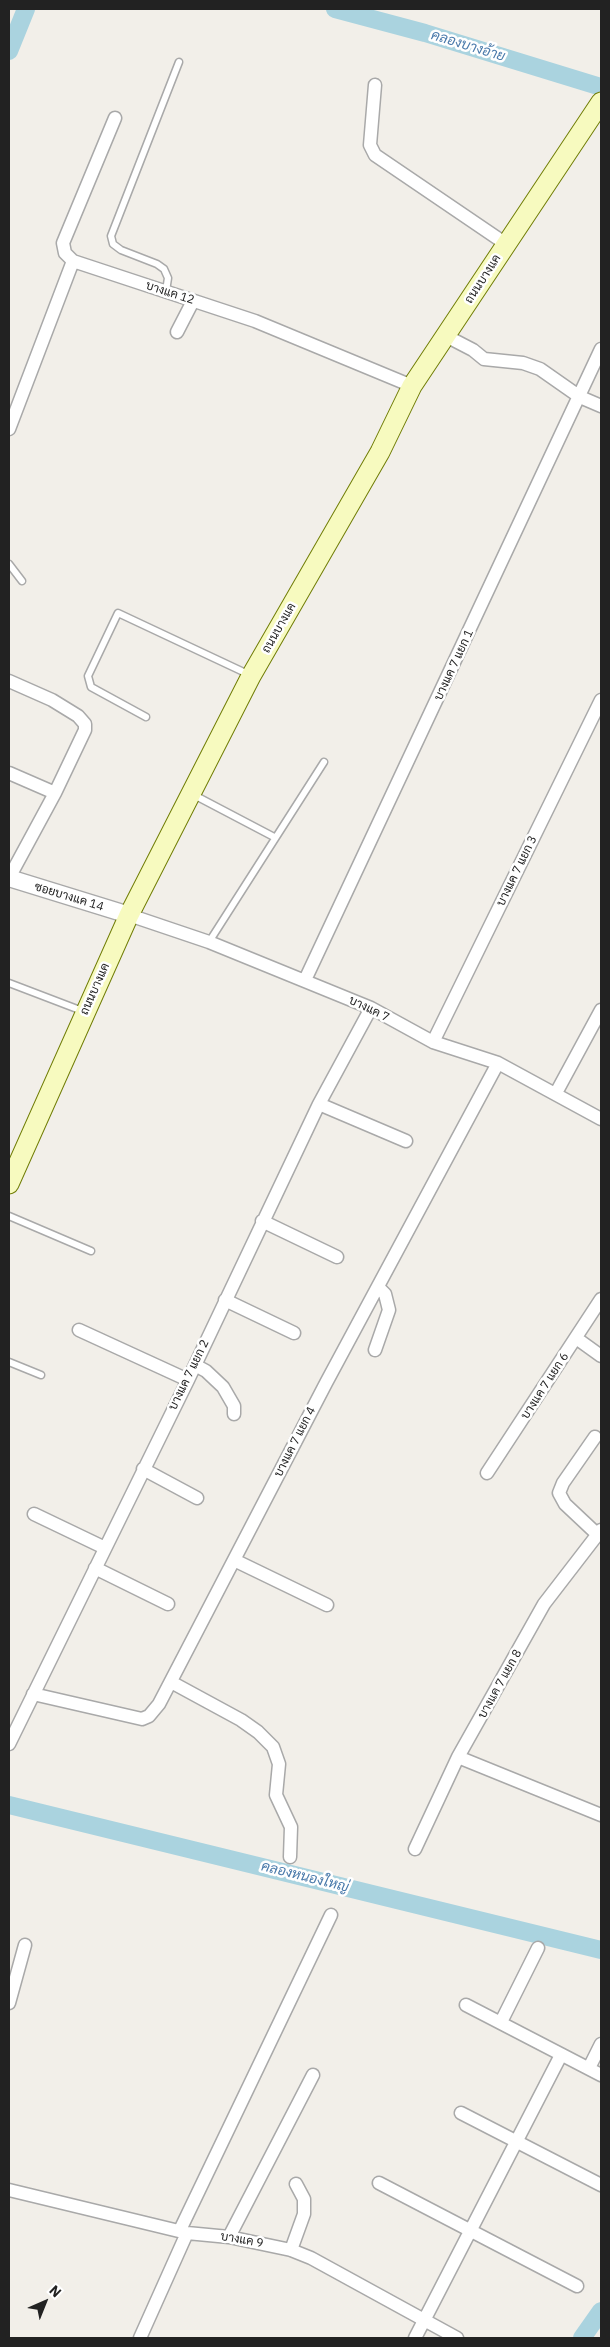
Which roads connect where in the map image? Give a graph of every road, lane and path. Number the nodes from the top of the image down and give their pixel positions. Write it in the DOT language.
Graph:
graph roads {
  1 [pos="179,62"];
  2 [pos="376,85"];
  3 [pos="598,108"];
  4 [pos="115,118"];
  5 [pos="506,244"];
  6 [pos="73,261"];
  7 [pos="166,291"];
  8 [pos="193,301"];
  9 [pos="177,332"];
  10 [pos="446,336"];
  11 [pos="601,349"];
  12 [pos="412,386"];
  13 [pos="580,397"];
  14 [pos="601,406"];
  15 [pos="9,429"];
  16 [pos="9,564"];
  17 [pos="22,581"];
  18 [pos="251,676"];
  19 [pos="9,681"];
  20 [pos="601,700"];
  21 [pos="146,717"];
  22 [pos="324,762"];
  23 [pos="9,773"];
  24 [pos="54,793"];
  25 [pos="190,793"];
  26 [pos="274,837"];
  27 [pos="9,878"];
  28 [pos="129,915"];
  29 [pos="209,942"];
  30 [pos="305,980"];
  31 [pos="9,983"];
  32 [pos="371,1008"];
  33 [pos="601,1010"];
  34 [pos="85,1012"];
  35 [pos="433,1042"];
  36 [pos="498,1062"];
  37 [pos="556,1093"];
  38 [pos="319,1104"];
  39 [pos="601,1119"];
  40 [pos="406,1141"];
  41 [pos="9,1184"];
  42 [pos="9,1216"];
  43 [pos="262,1221"];
  44 [pos="91,1251"];
  45 [pos="337,1257"];
  46 [pos="378,1287"];
  47 [pos="601,1299"];
  48 [pos="225,1300"];
  49 [pos="79,1330"];
  50 [pos="294,1333"];
  51 [pos="576,1338"];
  52 [pos="375,1350"];
  53 [pos="601,1356"];
  54 [pos="9,1362"];
  55 [pos="195,1365"];
  56 [pos="41,1375"];
  57 [pos="188,1380"];
  58 [pos="234,1414"];
  59 [pos="595,1437"];
  60 [pos="143,1469"];
  61 [pos="488,1473"];
  62 [pos="197,1498"];
  63 [pos="34,1514"];
  64 [pos="599,1532"];
  65 [pos="104,1548"];
  66 [pos="234,1560"];
  67 [pos="95,1568"];
  68 [pos="168,1604"];
  69 [pos="327,1605"];
  70 [pos="171,1682"];
  71 [pos="33,1694"];
  72 [pos="9,1742"];
  73 [pos="458,1757"];
  74 [pos="601,1815"];
  75 [pos="414,1849"];
  76 [pos="290,1857"];
  77 [pos="331,1915"];
  78 [pos="26,1945"];
  79 [pos="538,1948"];
  80 [pos="9,2003"];
  81 [pos="466,2005"];
  82 [pos="501,2022"];
  83 [pos="601,2044"];
  84 [pos="562,2055"];
  85 [pos="589,2068"];
  86 [pos="313,2075"];
  87 [pos="601,2075"];
  88 [pos="461,2113"];
  89 [pos="516,2141"];
  90 [pos="379,2183"];
  91 [pos="296,2184"];
  92 [pos="601,2185"];
  93 [pos="9,2190"];
  94 [pos="472,2230"];
  95 [pos="184,2231"];
  96 [pos="229,2237"];
  97 [pos="290,2250"];
  98 [pos="578,2286"];
  99 [pos="425,2320"];
  100 [pos="140,2338"];
  101 [pos="415,2338"];
  102 [pos="457,2338"];
  1 -- 7 [label="lane"];
  2 -- 5 [label="street"];
  3 -- 5 [label="main road, ถนนบางแค"];
  4 -- 6 [label="street"];
  5 -- 10 [label="main road, ถนนบางแค"];
  6 -- 7 [label="street, บางแค 12"];
  6 -- 15 [label="street"];
  7 -- 8 [label="street, บางแค 12"];
  8 -- 9 [label="street"];
  8 -- 12 [label="street, บางแค 12"];
  10 -- 12 [label="main road, ถนนบางแค"];
  10 -- 13 [label="street"];
  11 -- 13 [label="street, บางแค 7 แยก 1"];
  12 -- 18 [label="main road, ถนนบางแค"];
  13 -- 14 [label="street"];
  13 -- 30 [label="street, บางแค 7 แยก 1"];
  16 -- 17 [label="lane"];
  18 -- 21 [label="lane"];
  18 -- 25 [label="main road, ถนนบางแค"];
  19 -- 24 [label="street"];
  20 -- 35 [label="street, บางแค 7 แยก 3"];
  22 -- 26 [label="lane"];
  23 -- 24 [label="street"];
  24 -- 27 [label="street"];
  25 -- 26 [label="lane"];
  25 -- 28 [label="main road, ถนนบางแค"];
  26 -- 29 [label="lane"];
  27 -- 28 [label="street, ซอยบางแค 14"];
  28 -- 29 [label="street, บางแค 7"];
  28 -- 34 [label="main road, ถนนบางแค"];
  29 -- 30 [label="street, บางแค 7"];
  30 -- 32 [label="street, บางแค 7"];
  31 -- 34 [label="lane"];
  32 -- 35 [label="street, บางแค 7"];
  32 -- 38 [label="street, บางแค 7 แยก 2"];
  33 -- 37 [label="street"];
  34 -- 41 [label="main road, ถนนบางแค"];
  35 -- 36 [label="street, บางแค 7"];
  36 -- 37 [label="street, บางแค 7"];
  36 -- 46 [label="street, บางแค 7 แยก 4"];
  37 -- 39 [label="street, บางแค 7"];
  38 -- 40 [label="street"];
  38 -- 43 [label="street, บางแค 7 แยก 2"];
  42 -- 44 [label="lane"];
  43 -- 45 [label="street"];
  43 -- 48 [label="street, บางแค 7 แยก 2"];
  46 -- 52 [label="street"];
  46 -- 66 [label="street, บางแค 7 แยก 4"];
  47 -- 51 [label="street, บางแค 7 แยก 6"];
  48 -- 50 [label="street"];
  48 -- 55 [label="street, บางแค 7 แยก 2"];
  49 -- 57 [label="street"];
  51 -- 53 [label="street"];
  51 -- 61 [label="street, บางแค 7 แยก 6"];
  54 -- 56 [label="lane"];
  55 -- 57 [label="street, บางแค 7 แยก 2"];
  55 -- 58 [label="street"];
  57 -- 60 [label="street, บางแค 7 แยก 2"];
  59 -- 64 [label="street"];
  60 -- 62 [label="street"];
  60 -- 65 [label="street, บางแค 7 แยก 2"];
  63 -- 65 [label="street"];
  64 -- 73 [label="street, บางแค 7 แยก 8"];
  65 -- 67 [label="street, บางแค 7 แยก 2"];
  66 -- 69 [label="street"];
  66 -- 70 [label="street, บางแค 7 แยก 4"];
  67 -- 68 [label="street"];
  67 -- 71 [label="street, บางแค 7 แยก 2"];
  70 -- 71 [label="street, บางแค 7 แยก 4"];
  70 -- 76 [label="street"];
  71 -- 72 [label="street, บางแค 7 แยก 2"];
  73 -- 74 [label="street"];
  73 -- 75 [label="street, บางแค 7 แยก 8"];
  77 -- 95 [label="street"];
  78 -- 80 [label="street"];
  79 -- 82 [label="street"];
  81 -- 82 [label="street"];
  82 -- 84 [label="street"];
  83 -- 85 [label="street"];
  84 -- 85 [label="street"];
  84 -- 89 [label="street"];
  85 -- 87 [label="street"];
  86 -- 96 [label="street"];
  88 -- 89 [label="street"];
  89 -- 92 [label="street"];
  89 -- 94 [label="street"];
  90 -- 94 [label="street"];
  91 -- 97 [label="street"];
  93 -- 95 [label="street, บางแค 9"];
  94 -- 98 [label="street"];
  94 -- 99 [label="street"];
  95 -- 96 [label="street, บางแค 9"];
  95 -- 100 [label="street"];
  96 -- 97 [label="street, บางแค 9"];
  97 -- 99 [label="street, บางแค 9"];
  99 -- 101 [label="street"];
  99 -- 102 [label="street, บางแค 9"];
}
